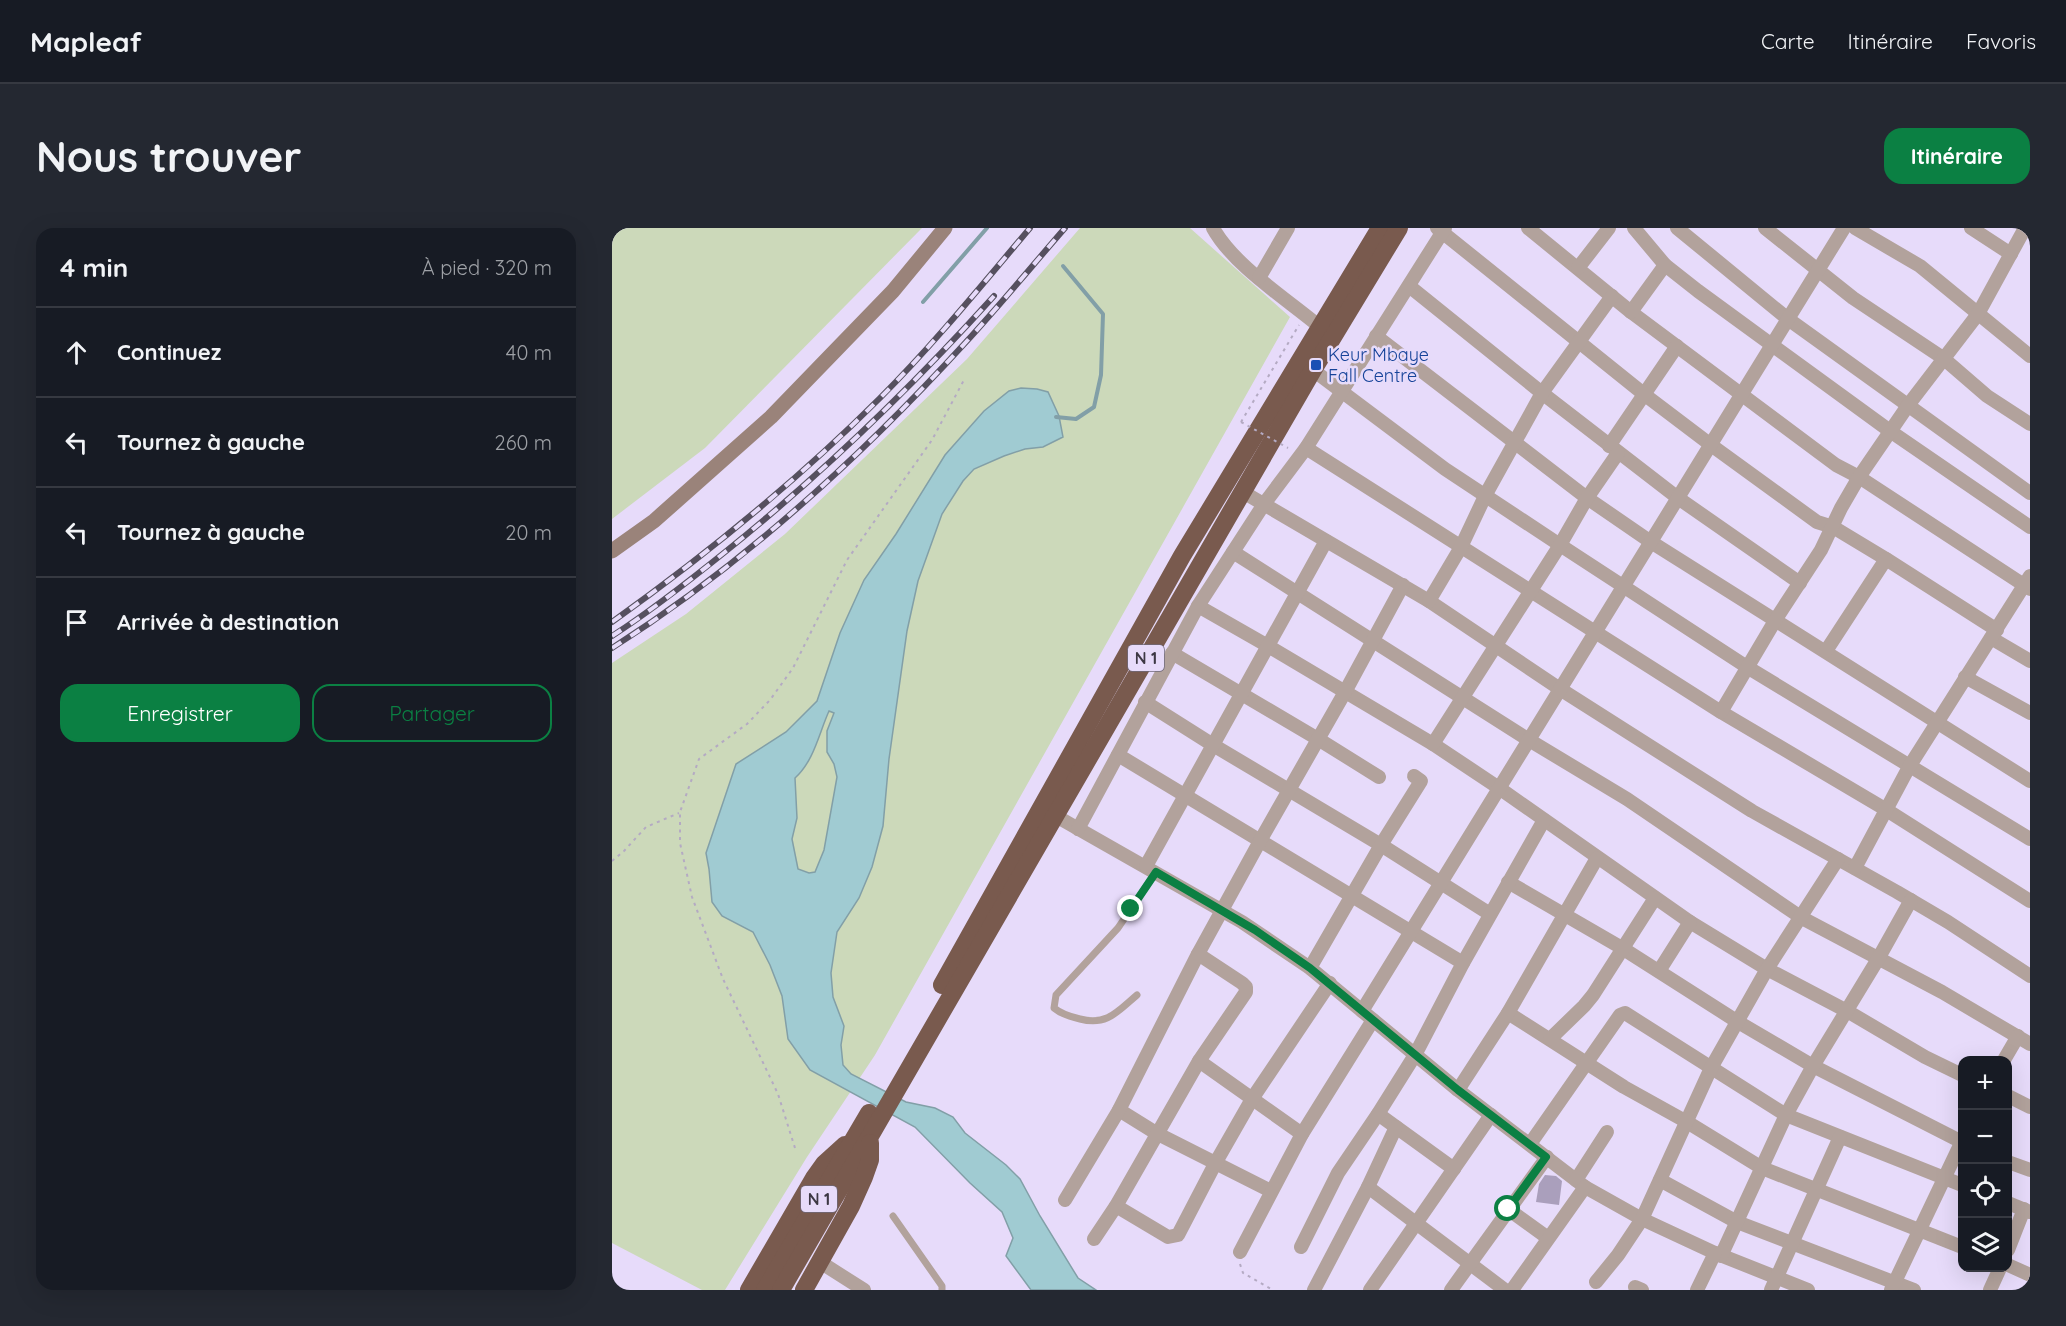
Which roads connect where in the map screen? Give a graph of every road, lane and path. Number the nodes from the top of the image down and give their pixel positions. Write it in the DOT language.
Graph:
graph roads {
  1 [pos="945,228"];
  2 [pos="1214,228"];
  3 [pos="1288,228"];
  4 [pos="1380,228"];
  5 [pos="1399,228"];
  6 [pos="1528,228"];
  7 [pos="1609,228"];
  8 [pos="1677,228"];
  9 [pos="1765,228"];
  10 [pos="1844,228"];
  11 [pos="1855,228"];
  12 [pos="1971,228"];
  13 [pos="2025,228"];
  14 [pos="1441,229"];
  15 [pos="1641,231"];
  16 [pos="2011,254"];
  17 [pos="1665,265"];
  18 [pos="1578,267"];
  19 [pos="1818,271"];
  20 [pos="1259,278"];
  21 [pos="1410,286"];
  22 [pos="1612,296"];
  23 [pos="1631,312"];
  24 [pos="1305,314"];
  25 [pos="1978,314"];
  26 [pos="1788,319"];
  27 [pos="1320,327"];
  28 [pos="1376,336"];
  29 [pos="1578,342"];
  30 [pos="1677,346"];
  31 [pos="1772,346"];
  32 [pos="2030,356"];
  33 [pos="1943,358"];
  34 [pos="1313,370"];
  35 [pos="966,378"];
  36 [pos="1343,391"];
  37 [pos="1542,393"];
  38 [pos="1645,395"];
  39 [pos="1741,395"];
  40 [pos="1909,404"];
  41 [pos="2030,424"];
  42 [pos="1890,431"];
  43 [pos="1515,444"];
  44 [pos="1711,445"];
  45 [pos="1288,448"];
  46 [pos="1306,448"];
  47 [pos="1614,449"];
  48 [pos="1859,477"];
  49 [pos="1243,492"];
  50 [pos="2030,493"];
  51 [pos="1486,494"];
  52 [pos="1587,498"];
  53 [pos="1678,498"];
  54 [pos="1264,504"];
  55 [pos="1833,527"];
  56 [pos="2030,527"];
  57 [pos="1326,540"];
  58 [pos="1651,542"];
  59 [pos="1560,545"];
  60 [pos="1461,547"];
  61 [pos="612,551"];
  62 [pos="1233,552"];
  63 [pos="1886,559"];
  64 [pos="1800,583"];
  65 [pos="2028,584"];
  66 [pos="1403,585"];
  67 [pos="1623,586"];
  68 [pos="1530,591"];
  69 [pos="1297,593"];
  70 [pos="1429,601"];
  71 [pos="1198,606"];
  72 [pos="1776,619"];
  73 [pos="1595,633"];
  74 [pos="1994,634"];
  75 [pos="1374,640"];
  76 [pos="1495,645"];
  77 [pos="1268,646"];
  78 [pos="1826,651"];
  79 [pos="1172,653"];
  80 [pos="2030,661"];
  81 [pos="1747,667"];
  82 [pos="1965,677"];
  83 [pos="1560,689"];
  84 [pos="1345,692"];
  85 [pos="1241,694"];
  86 [pos="1463,696"];
  87 [pos="1145,702"];
  88 [pos="1721,712"];
  89 [pos="2030,713"];
  90 [pos="1936,723"];
  91 [pos="1318,739"];
  92 [pos="1529,740"];
  93 [pos="1432,744"];
  94 [pos="1213,745"];
  95 [pos="1118,755"];
  96 [pos="1909,766"];
  97 [pos="1414,776"];
  98 [pos="1379,777"];
  99 [pos="2030,781"];
  100 [pos="1499,788"];
  101 [pos="1289,789"];
  102 [pos="1185,796"];
  103 [pos="1886,809"];
  104 [pos="680,812"];
  105 [pos="1054,815"];
  106 [pos="1544,820"];
  107 [pos="1078,829"];
  108 [pos="2030,839"];
  109 [pos="1260,841"];
  110 [pos="1381,845"];
  111 [pos="1597,858"];
  112 [pos="1838,859"];
  113 [pos="612,861"];
  114 [pos="1855,868"];
  115 [pos="1151,869"];
  116 [pos="1508,882"];
  117 [pos="1441,884"];
  118 [pos="1352,897"];
  119 [pos="1655,898"];
  120 [pos="1911,900"];
  121 [pos="2030,901"];
  122 [pos="1223,911"];
  123 [pos="1490,914"];
  124 [pos="1564,915"];
  125 [pos="1802,918"];
  126 [pos="1690,922"];
  127 [pos="1411,932"];
  128 [pos="1622,948"];
  129 [pos="1198,954"];
  130 [pos="1878,959"];
  131 [pos="1463,963"];
  132 [pos="1310,968"];
  133 [pos="1767,969"];
  134 [pos="1659,971"];
  135 [pos="2030,976"];
  136 [pos="1330,983"];
  137 [pos="1137,995"];
  138 [pos="1847,1011"];
  139 [pos="1508,1013"];
  140 [pos="1368,1016"];
  141 [pos="1738,1022"];
  142 [pos="1550,1039"];
  143 [pos="2024,1040"];
  144 [pos="1415,1055"];
  145 [pos="2008,1056"];
  146 [pos="1199,1061"];
  147 [pos="1586,1062"];
  148 [pos="1813,1066"];
  149 [pos="1711,1068"];
  150 [pos="1958,1073"];
  151 [pos="891,1088"];
  152 [pos="1458,1090"];
  153 [pos="2012,1098"];
  154 [pos="1252,1099"];
  155 [pos="2030,1107"];
  156 [pos="1119,1110"];
  157 [pos="1378,1114"];
  158 [pos="1491,1115"];
  159 [pos="1786,1115"];
  160 [pos="1687,1122"];
  161 [pos="1396,1128"];
  162 [pos="1607,1132"];
  163 [pos="1156,1133"];
  164 [pos="1302,1134"];
  165 [pos="863,1137"];
  166 [pos="1840,1137"];
  167 [pos="1958,1139"];
  168 [pos="1530,1144"];
  169 [pos="795,1149"];
  170 [pos="1958,1149"];
  171 [pos="1546,1157"];
  172 [pos="1216,1162"];
  173 [pos="2012,1164"];
  174 [pos="1762,1168"];
  175 [pos="1454,1169"];
  176 [pos="2030,1170"];
  177 [pos="1945,1177"];
  178 [pos="1660,1180"];
  179 [pos="1581,1183"];
  180 [pos="1958,1183"];
  181 [pos="1368,1187"];
  182 [pos="1816,1190"];
  183 [pos="1271,1191"];
  184 [pos="1065,1200"];
  185 [pos="2012,1205"];
  186 [pos="1116,1206"];
  187 [pos="1508,1209"];
  188 [pos="2027,1210"];
  189 [pos="893,1216"];
  190 [pos="1642,1219"];
  191 [pos="1737,1222"];
  192 [pos="1417,1224"];
  193 [pos="1919,1229"];
  194 [pos="1094,1239"];
  195 [pos="1548,1239"];
  196 [pos="2012,1240"];
  197 [pos="1792,1244"];
  198 [pos="1958,1245"];
  199 [pos="1302,1247"];
  200 [pos="1240,1252"];
  201 [pos="1718,1254"];
  202 [pos="820,1262"];
  203 [pos="1469,1264"];
  204 [pos="2012,1267"];
  205 [pos="1998,1272"];
  206 [pos="2030,1275"];
  207 [pos="1596,1282"];
  208 [pos="1774,1284"];
  209 [pos="1893,1286"];
  210 [pos="749,1290"];
  211 [pos="765,1290"];
  212 [pos="781,1290"];
  213 [pos="804,1290"];
  214 [pos="864,1290"];
  215 [pos="942,1290"];
  216 [pos="1274,1290"];
  217 [pos="1314,1290"];
  218 [pos="1370,1290"];
  219 [pos="1451,1290"];
  220 [pos="1505,1290"];
  221 [pos="1512,1290"];
  222 [pos="1697,1290"];
  223 [pos="1808,1290"];
  224 [pos="1914,1290"];
  225 [pos="1990,1290"];
  1 -- 61 [label="street"];
  2 -- 20 [label="street"];
  3 -- 20 [label="street"];
  4 -- 27 [label="highway, N 1"];
  5 -- 34 [label="highway, N 1"];
  6 -- 18 [label="street"];
  7 -- 18 [label="street"];
  8 -- 26 [label="street"];
  9 -- 19 [label="street"];
  10 -- 19 [label="street"];
  11 -- 25 [label="street"];
  12 -- 16 [label="street"];
  13 -- 16 [label="street"];
  14 -- 21 [label="street"];
  14 -- 29 [label="street"];
  15 -- 17 [label="street"];
  16 -- 25 [label="street"];
  17 -- 23 [label="street"];
  17 -- 31 [label="street"];
  18 -- 22 [label="street"];
  19 -- 26 [label="street"];
  19 -- 33 [label="street"];
  20 -- 24 [label="street"];
  21 -- 28 [label="street"];
  21 -- 37 [label="street"];
  22 -- 23 [label="street"];
  22 -- 29 [label="street"];
  23 -- 30 [label="street"];
  24 -- 27 [label="street"];
  24 -- 45 [label="path, bridge"];
  25 -- 32 [label="street"];
  25 -- 33 [label="street"];
  26 -- 31 [label="street"];
  26 -- 40 [label="street"];
  27 -- 151 [label="highway, N 1"];
  28 -- 36 [label="street"];
  28 -- 43 [label="street"];
  29 -- 37 [label="street"];
  29 -- 38 [label="street"];
  30 -- 38 [label="street"];
  30 -- 39 [label="street"];
  31 -- 39 [label="street"];
  31 -- 42 [label="street"];
  33 -- 40 [label="street"];
  33 -- 41 [label="street"];
  34 -- 36 [label="street"];
  34 -- 49 [label="highway, N 1"];
  35 -- 104 [label="path"];
  36 -- 46 [label="street"];
  36 -- 51 [label="street"];
  37 -- 43 [label="street"];
  37 -- 47 [label="street"];
  38 -- 44 [label="street"];
  38 -- 47 [label="street"];
  39 -- 44 [label="street"];
  39 -- 48 [label="street"];
  40 -- 42 [label="street"];
  40 -- 50 [label="street"];
  42 -- 48 [label="street"];
  42 -- 56 [label="street"];
  43 -- 51 [label="street"];
  43 -- 52 [label="street"];
  44 -- 53 [label="street"];
  44 -- 55 [label="street"];
  46 -- 54 [label="street"];
  46 -- 60 [label="street"];
  47 -- 52 [label="street"];
  47 -- 53 [label="street"];
  48 -- 55 [label="street"];
  48 -- 65 [label="street"];
  49 -- 54 [label="street"];
  49 -- 105 [label="highway, N 1"];
  51 -- 59 [label="street"];
  51 -- 60 [label="street"];
  52 -- 58 [label="street"];
  52 -- 59 [label="street"];
  53 -- 58 [label="street"];
  53 -- 64 [label="street"];
  54 -- 57 [label="street"];
  54 -- 62 [label="street"];
  55 -- 63 [label="street"];
  55 -- 64 [label="street"];
  57 -- 66 [label="street"];
  57 -- 69 [label="street"];
  58 -- 67 [label="street"];
  58 -- 72 [label="street"];
  59 -- 67 [label="street"];
  59 -- 68 [label="street"];
  60 -- 68 [label="street"];
  60 -- 70 [label="street"];
  62 -- 69 [label="street"];
  62 -- 71 [label="street"];
  63 -- 74 [label="street"];
  63 -- 78 [label="street"];
  64 -- 72 [label="street"];
  65 -- 74 [label="street"];
  66 -- 70 [label="street"];
  66 -- 75 [label="street"];
  67 -- 73 [label="street"];
  67 -- 81 [label="street"];
  68 -- 73 [label="street"];
  68 -- 76 [label="street"];
  69 -- 75 [label="street"];
  69 -- 77 [label="street"];
  70 -- 76 [label="street"];
  71 -- 77 [label="street"];
  71 -- 79 [label="street"];
  72 -- 78 [label="street"];
  72 -- 81 [label="street"];
  73 -- 83 [label="street"];
  73 -- 88 [label="street"];
  74 -- 80 [label="street"];
  74 -- 82 [label="street"];
  75 -- 84 [label="street"];
  75 -- 86 [label="street"];
  76 -- 83 [label="street"];
  76 -- 86 [label="street"];
  77 -- 84 [label="street"];
  77 -- 85 [label="street"];
  78 -- 90 [label="street"];
  79 -- 85 [label="street"];
  79 -- 87 [label="street"];
  81 -- 88 [label="street"];
  81 -- 96 [label="street"];
  82 -- 89 [label="street"];
  82 -- 90 [label="street"];
  83 -- 92 [label="street"];
  83 -- 112 [label="street"];
  84 -- 91 [label="street"];
  84 -- 93 [label="street"];
  85 -- 91 [label="street"];
  85 -- 94 [label="street"];
  86 -- 92 [label="street"];
  86 -- 93 [label="street"];
  87 -- 94 [label="street"];
  87 -- 95 [label="street"];
  88 -- 103 [label="street"];
  90 -- 96 [label="street"];
  90 -- 99 [label="street"];
  91 -- 98 [label="street"];
  91 -- 101 [label="street"];
  92 -- 100 [label="street"];
  92 -- 125 [label="street"];
  93 -- 100 [label="street"];
  94 -- 101 [label="street"];
  94 -- 102 [label="street"];
  95 -- 102 [label="street"];
  95 -- 107 [label="street"];
  96 -- 103 [label="street"];
  96 -- 108 [label="street"];
  97 -- 110 [label="street"];
  100 -- 106 [label="street"];
  100 -- 117 [label="street"];
  101 -- 109 [label="street"];
  101 -- 110 [label="street"];
  102 -- 109 [label="street"];
  102 -- 115 [label="street"];
  103 -- 114 [label="street"];
  103 -- 121 [label="street"];
  104 -- 113 [label="path"];
  104 -- 169 [label="path"];
  105 -- 107 [label="street"];
  105 -- 151 [label="highway, N 1"];
  106 -- 111 [label="street"];
  106 -- 116 [label="street"];
  107 -- 115 [label="street"];
  109 -- 118 [label="street"];
  109 -- 122 [label="street"];
  110 -- 117 [label="street"];
  110 -- 118 [label="street"];
  111 -- 119 [label="street"];
  111 -- 124 [label="street"];
  112 -- 114 [label="street"];
  112 -- 125 [label="street"];
  114 -- 120 [label="street"];
  115 -- 122 [label="street"];
  115 -- 137 [label="lane"];
  116 -- 123 [label="street"];
  116 -- 124 [label="street"];
  117 -- 123 [label="street"];
  117 -- 127 [label="street"];
  118 -- 127 [label="street"];
  118 -- 132 [label="street"];
  119 -- 126 [label="street"];
  119 -- 128 [label="street"];
  120 -- 130 [label="street"];
  120 -- 135 [label="street"];
  122 -- 129 [label="street"];
  122 -- 132 [label="street"];
  123 -- 131 [label="street"];
  124 -- 128 [label="street"];
  124 -- 139 [label="street"];
  125 -- 130 [label="street"];
  125 -- 133 [label="street"];
  126 -- 133 [label="street"];
  126 -- 134 [label="street"];
  127 -- 131 [label="street"];
  127 -- 140 [label="street"];
  128 -- 134 [label="street"];
  128 -- 142 [label="street"];
  129 -- 146 [label="street"];
  129 -- 156 [label="street"];
  130 -- 138 [label="street"];
  130 -- 143 [label="street"];
  131 -- 144 [label="street"];
  132 -- 136 [label="street"];
  133 -- 138 [label="street"];
  133 -- 141 [label="street"];
  134 -- 141 [label="street"];
  136 -- 140 [label="street"];
  136 -- 154 [label="street"];
  138 -- 148 [label="street"];
  138 -- 150 [label="street"];
  139 -- 142 [label="street"];
  139 -- 152 [label="street"];
  140 -- 144 [label="street"];
  140 -- 164 [label="street"];
  141 -- 148 [label="street"];
  141 -- 149 [label="street"];
  142 -- 147 [label="street"];
  143 -- 145 [label="street"];
  144 -- 152 [label="street"];
  144 -- 157 [label="street"];
  146 -- 154 [label="street"];
  146 -- 163 [label="street"];
  147 -- 149 [label="street"];
  147 -- 160 [label="street"];
  147 -- 168 [label="street"];
  148 -- 159 [label="street"];
  148 -- 167 [label="street"];
  149 -- 159 [label="street"];
  149 -- 160 [label="street"];
  151 -- 165 [label="highway, N 1"];
  152 -- 158 [label="street"];
  153 -- 155 [label="street"];
  154 -- 164 [label="street"];
  154 -- 172 [label="street"];
  156 -- 163 [label="street"];
  156 -- 184 [label="street"];
  157 -- 161 [label="street"];
  157 -- 199 [label="street"];
  158 -- 168 [label="street"];
  158 -- 175 [label="street"];
  159 -- 166 [label="street"];
  159 -- 174 [label="street"];
  160 -- 174 [label="street"];
  160 -- 178 [label="street"];
  161 -- 175 [label="street"];
  161 -- 181 [label="street"];
  162 -- 179 [label="street"];
  163 -- 172 [label="street"];
  163 -- 186 [label="street"];
  164 -- 183 [label="street"];
  165 -- 202 [label="highway"];
  165 -- 210 [label="highway"];
  165 -- 211 [label="highway, N 1"];
  165 -- 212 [label="highway, N 1"];
  166 -- 177 [label="street"];
  166 -- 182 [label="street"];
  168 -- 171 [label="street"];
  170 -- 177 [label="street"];
  171 -- 179 [label="street"];
  171 -- 187 [label="street"];
  172 -- 183 [label="street"];
  172 -- 186 [label="street"];
  173 -- 176 [label="street"];
  174 -- 182 [label="street"];
  174 -- 191 [label="street"];
  175 -- 192 [label="street"];
  177 -- 180 [label="street"];
  177 -- 193 [label="street"];
  178 -- 190 [label="street"];
  178 -- 191 [label="street"];
  179 -- 190 [label="street"];
  179 -- 195 [label="street"];
  181 -- 192 [label="street"];
  181 -- 217 [label="street"];
  182 -- 193 [label="street"];
  182 -- 197 [label="street"];
  183 -- 200 [label="street"];
  185 -- 188 [label="street"];
  186 -- 194 [label="street"];
  187 -- 195 [label="street"];
  187 -- 203 [label="street"];
  188 -- 196 [label="street"];
  189 -- 215 [label="lane"];
  190 -- 201 [label="street"];
  190 -- 207 [label="street"];
  191 -- 197 [label="street"];
  191 -- 201 [label="street"];
  192 -- 203 [label="street"];
  192 -- 218 [label="street"];
  193 -- 198 [label="street"];
  193 -- 209 [label="street"];
  195 -- 221 [label="street"];
  197 -- 208 [label="street"];
  197 -- 209 [label="street"];
  200 -- 216 [label="path"];
  201 -- 208 [label="street"];
  201 -- 222 [label="street"];
  202 -- 213 [label="highway"];
  202 -- 214 [label="street"];
  203 -- 219 [label="street"];
  203 -- 220 [label="street"];
  204 -- 206 [label="street"];
  205 -- 225 [label="street"];
  208 -- 223 [label="street"];
  209 -- 224 [label="street"];
}
